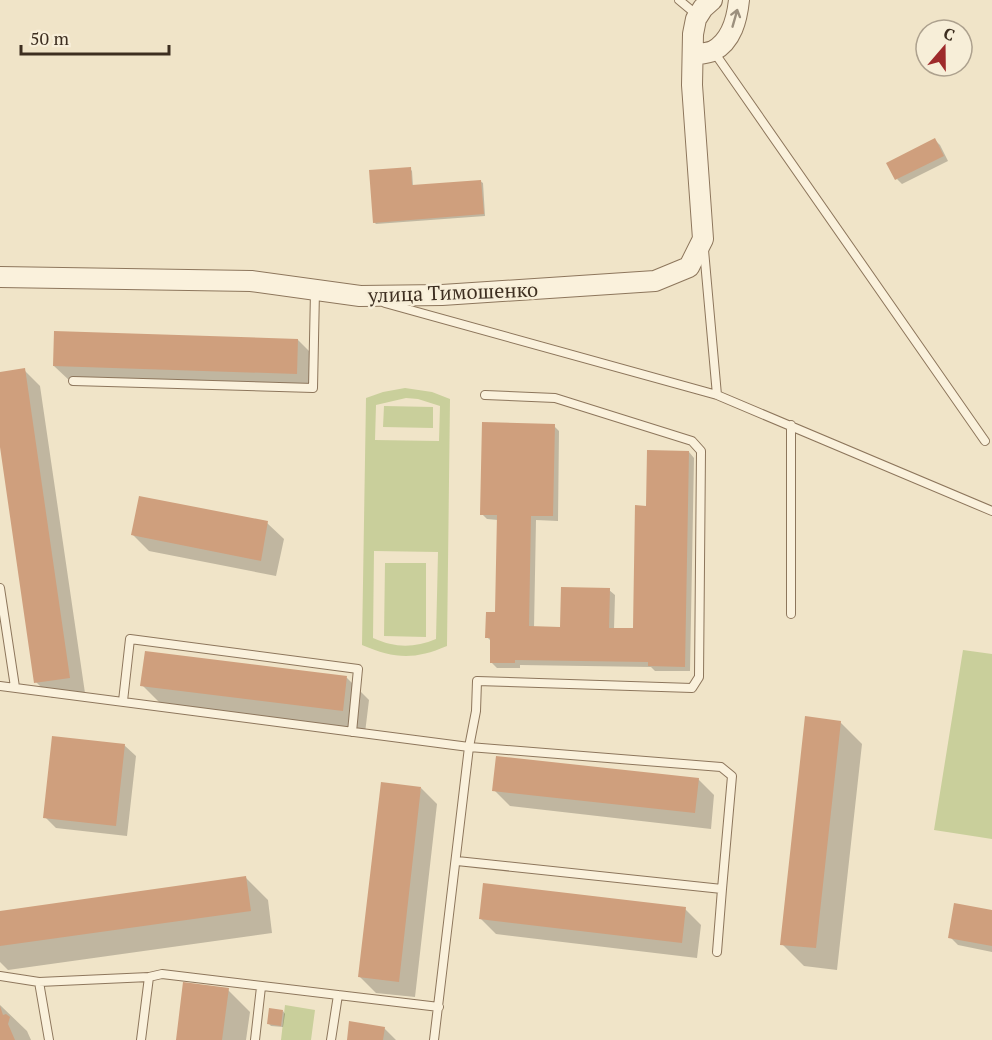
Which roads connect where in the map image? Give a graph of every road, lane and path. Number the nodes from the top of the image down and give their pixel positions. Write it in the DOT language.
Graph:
graph roads {
  1 [pos="679,0"];
  2 [pos="712,0"];
  3 [pos="739,0"];
  4 [pos="698,16"];
  5 [pos="704,53"];
  6 [pos="703,239"];
  7 [pos="0,278"];
  8 [pos="315,290"];
  9 [pos="360,296"];
  10 [pos="73,381"];
  11 [pos="485,395"];
  12 [pos="717,395"];
  13 [pos="791,425"];
  14 [pos="985,441"];
  15 [pos="992,511"];
  16 [pos="0,588"];
  17 [pos="790,614"];
  18 [pos="0,686"];
  19 [pos="15,687"];
  20 [pos="123,701"];
  21 [pos="352,732"];
  22 [pos="469,747"];
  23 [pos="457,861"];
  24 [pos="722,890"];
  25 [pos="717,952"];
  26 [pos="0,976"];
  27 [pos="148,977"];
  28 [pos="39,982"];
  29 [pos="261,987"];
  30 [pos="338,995"];
  31 [pos="439,1007"];
  32 [pos="49,1040"];
  33 [pos="141,1040"];
  34 [pos="255,1040"];
  35 [pos="332,1040"];
  36 [pos="434,1040"];
  1 -- 4 [label="lane"];
  2 -- 4 [label="street"];
  5 -- 3 [label="street, one-way"];
  4 -- 5 [label="street"];
  5 -- 6 [label="street"];
  5 -- 14 [label="lane"];
  6 -- 9 [label="street, улица Тимошенко"];
  6 -- 12 [label="lane"];
  7 -- 8 [label="street, улица Тимошенко"];
  8 -- 9 [label="street, улица Тимошенко"];
  8 -- 10 [label="lane"];
  9 -- 12 [label="lane"];
  11 -- 22 [label="lane"];
  12 -- 13 [label="lane"];
  13 -- 15 [label="lane"];
  13 -- 17 [label="lane"];
  16 -- 19 [label="lane"];
  18 -- 19 [label="lane"];
  19 -- 20 [label="lane"];
  20 -- 21 [label="lane"];
  20 -- 21 [label="lane"];
  21 -- 22 [label="lane"];
  22 -- 23 [label="lane"];
  22 -- 24 [label="lane"];
  23 -- 24 [label="lane"];
  23 -- 31 [label="lane"];
  24 -- 25 [label="lane"];
  26 -- 28 [label="lane"];
  27 -- 28 [label="lane"];
  27 -- 29 [label="lane"];
  27 -- 33 [label="lane"];
  28 -- 32 [label="lane"];
  29 -- 30 [label="lane"];
  29 -- 34 [label="lane"];
  30 -- 31 [label="lane"];
  30 -- 35 [label="lane"];
  31 -- 36 [label="lane"];
}
